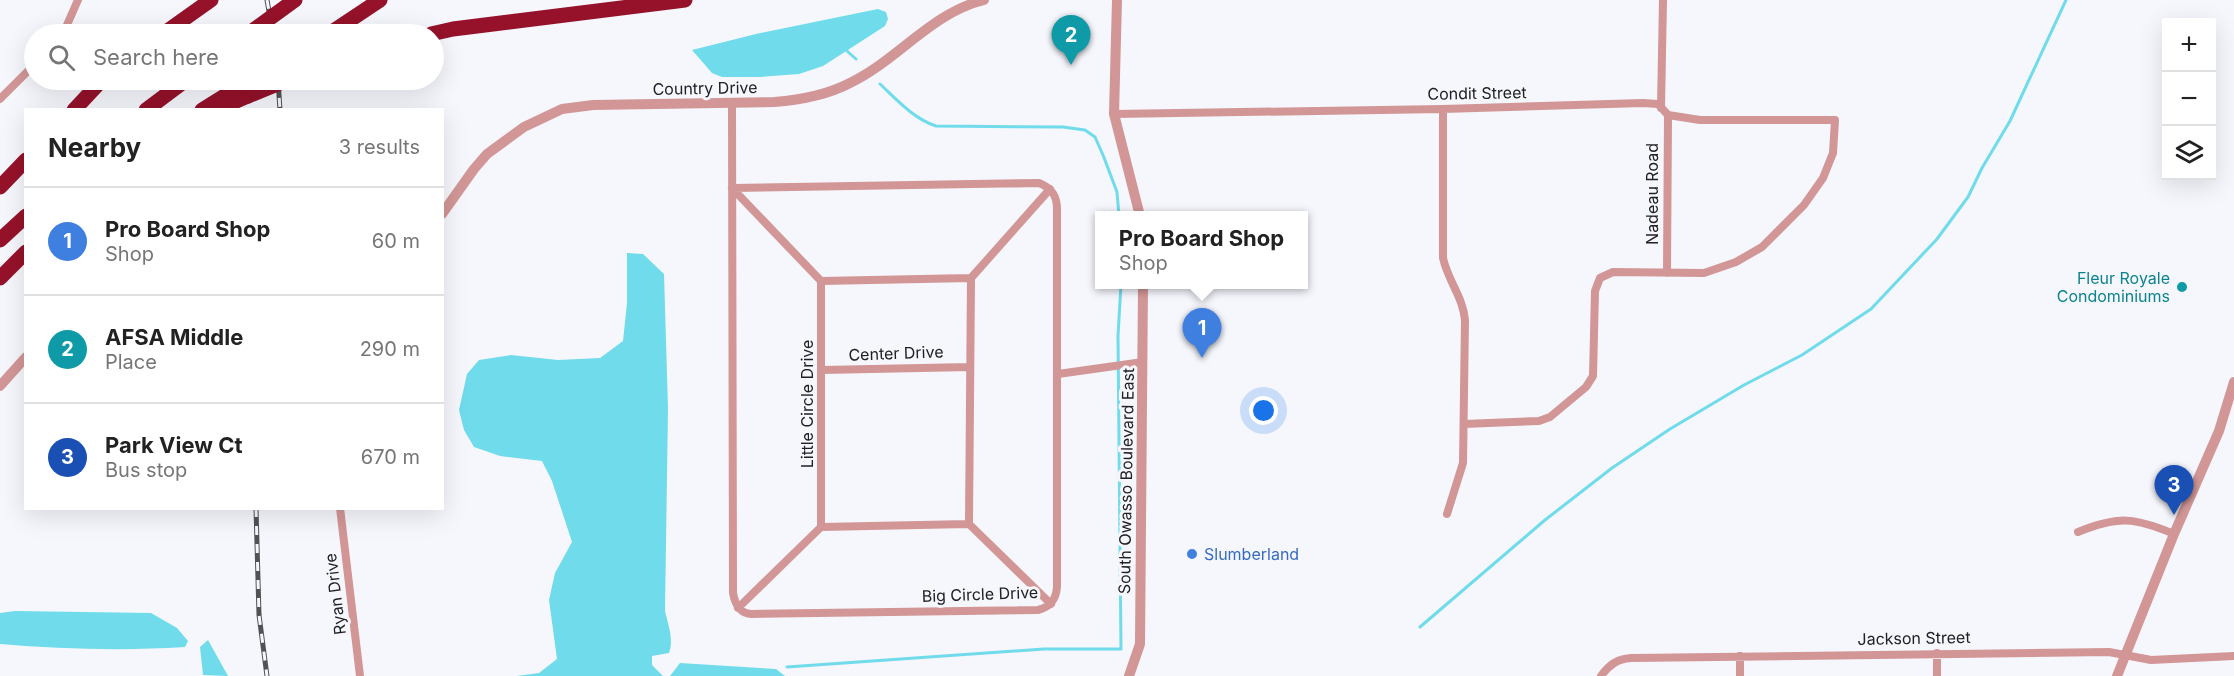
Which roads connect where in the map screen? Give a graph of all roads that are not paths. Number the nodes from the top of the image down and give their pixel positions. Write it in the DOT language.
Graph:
graph roads {
  1 [pos="78,0"];
  2 [pos="211,0"];
  3 [pos="295,0"];
  4 [pos="380,0"];
  5 [pos="685,0"];
  6 [pos="984,0"];
  7 [pos="1117,0"];
  8 [pos="1663,0"];
  9 [pos="69,24"];
  10 [pos="177,24"];
  11 [pos="262,24"];
  12 [pos="344,24"];
  13 [pos="444,31"];
  14 [pos="24,75"];
  15 [pos="93,90"];
  16 [pos="173,90"];
  17 [pos="240,90"];
  18 [pos="243,90"];
  19 [pos="0,99"];
  20 [pos="732,103"];
  21 [pos="76,108"];
  22 [pos="149,108"];
  23 [pos="206,108"];
  24 [pos="219,108"];
  25 [pos="1661,108"];
  26 [pos="1443,109"];
  27 [pos="1114,114"];
  28 [pos="1668,115"];
  29 [pos="24,162"];
  30 [pos="0,187"];
  31 [pos="732,188"];
  32 [pos="1050,189"];
  33 [pos="444,211"];
  34 [pos="1139,211"];
  35 [pos="24,218"];
  36 [pos="0,240"];
  37 [pos="24,254"];
  38 [pos="1667,273"];
  39 [pos="0,278"];
  40 [pos="971,278"];
  41 [pos="821,281"];
  42 [pos="1143,289"];
  43 [pos="24,359"];
  44 [pos="1143,362"];
  45 [pos="970,366"];
  46 [pos="822,370"];
  47 [pos="1058,374"];
  48 [pos="2234,382"];
  49 [pos="0,386"];
  50 [pos="2234,405"];
  51 [pos="1464,424"];
  52 [pos="2219,431"];
  53 [pos="340,510"];
  54 [pos="1447,514"];
  55 [pos="969,524"];
  56 [pos="821,527"];
  57 [pos="2078,532"];
  58 [pos="2174,534"];
  59 [pos="1051,604"];
  60 [pos="738,608"];
  61 [pos="1937,653"];
  62 [pos="2126,654"];
  63 [pos="1740,656"];
  64 [pos="2234,656"];
  65 [pos="360,676"];
  66 [pos="1129,676"];
  67 [pos="1601,676"];
  68 [pos="1740,676"];
  69 [pos="1937,676"];
  70 [pos="2117,676"];
  1 -- 9 [label="street"];
  2 -- 10 [label="highway"];
  3 -- 11 [label="highway, bridge"];
  4 -- 12 [label="highway"];
  5 -- 13 [label="highway"];
  6 -- 20 [label="street, Country Drive"];
  7 -- 27 [label="street"];
  8 -- 25 [label="street"];
  14 -- 19 [label="street"];
  15 -- 21 [label="highway"];
  16 -- 22 [label="highway"];
  17 -- 23 [label="highway"];
  18 -- 24 [label="highway"];
  20 -- 31 [label="street"];
  20 -- 33 [label="street, Country Drive"];
  25 -- 26 [label="street, Condit Street"];
  25 -- 28 [label="street"];
  26 -- 27 [label="street, Condit Street"];
  26 -- 51 [label="street"];
  27 -- 34 [label="street"];
  28 -- 38 [label="street, Nadeau Road"];
  28 -- 38 [label="street"];
  29 -- 30 [label="highway"];
  31 -- 32 [label="street"];
  31 -- 41 [label="street"];
  31 -- 60 [label="street"];
  32 -- 40 [label="street"];
  32 -- 47 [label="street, Big Circle Drive"];
  35 -- 36 [label="highway"];
  37 -- 39 [label="highway"];
  38 -- 51 [label="street"];
  40 -- 41 [label="street"];
  40 -- 45 [label="street"];
  41 -- 46 [label="street, Little Circle Drive"];
  42 -- 44 [label="street, South Owasso Boulevard East"];
  43 -- 49 [label="street"];
  44 -- 47 [label="street"];
  44 -- 66 [label="street, South Owasso Boulevard East"];
  45 -- 46 [label="street, Center Drive"];
  45 -- 55 [label="street"];
  46 -- 56 [label="street, Little Circle Drive"];
  47 -- 59 [label="street, Big Circle Drive"];
  48 -- 52 [label="street"];
  50 -- 52 [label="street"];
  51 -- 54 [label="street"];
  52 -- 58 [label="street"];
  53 -- 65 [label="street, Ryan Drive"];
  55 -- 56 [label="street"];
  55 -- 59 [label="street"];
  56 -- 60 [label="street"];
  57 -- 58 [label="street"];
  58 -- 62 [label="street"];
  59 -- 60 [label="street, Big Circle Drive"];
  61 -- 62 [label="street, Jackson Street"];
  61 -- 63 [label="street, Jackson Street"];
  61 -- 69 [label="street"];
  62 -- 64 [label="street, Jackson Street"];
  62 -- 70 [label="street"];
  63 -- 67 [label="street, Jackson Street"];
  63 -- 68 [label="street"];
}
